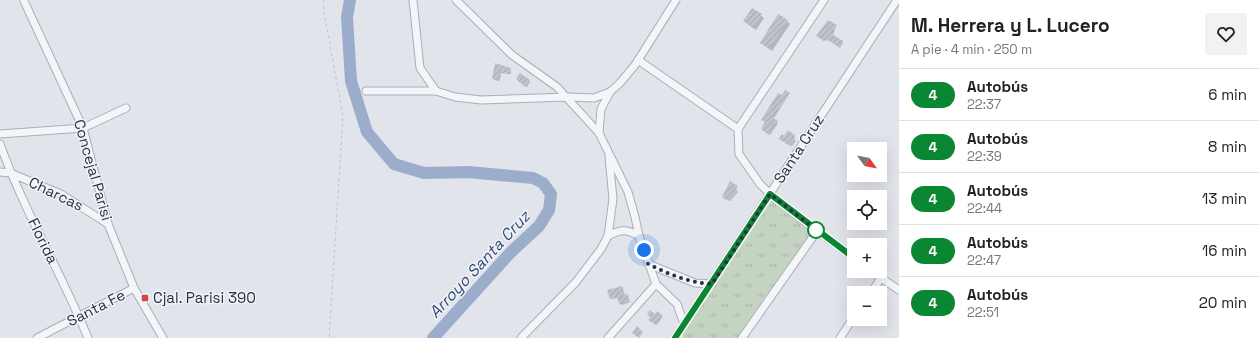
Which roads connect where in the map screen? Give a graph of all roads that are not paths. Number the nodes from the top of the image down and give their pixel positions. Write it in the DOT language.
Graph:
graph roads {
  1 [pos="413,0"];
  2 [pos="456,0"];
  3 [pos="676,0"];
  4 [pos="824,0"];
  5 [pos="897,0"];
  6 [pos="24,1"];
  7 [pos="638,60"];
  8 [pos="366,91"];
  9 [pos="436,91"];
  10 [pos="610,92"];
  11 [pos="568,97"];
  12 [pos="126,108"];
  13 [pos="83,128"];
  14 [pos="738,129"];
  15 [pos="599,133"];
  16 [pos="0,134"];
  17 [pos="0,144"];
  18 [pos="608,151"];
  19 [pos="0,172"];
  20 [pos="10,173"];
  21 [pos="770,194"];
  22 [pos="108,224"];
  23 [pos="817,231"];
  24 [pos="608,236"];
  25 [pos="639,236"];
  26 [pos="847,253"];
  27 [pos="648,264"];
  28 [pos="882,278"];
  29 [pos="656,284"];
  30 [pos="712,284"];
  31 [pos="876,286"];
  32 [pos="134,288"];
  33 [pos="899,290"];
  34 [pos="79,316"];
  35 [pos="684,324"];
  36 [pos="848,326"];
  37 [pos="679,337"];
  38 [pos="37,338"];
  39 [pos="88,338"];
  40 [pos="163,338"];
  41 [pos="521,338"];
  42 [pos="608,338"];
  43 [pos="742,338"];
  44 [pos="840,338"];
  1 -- 9 [label="street"];
  2 -- 11 [label="street"];
  3 -- 7 [label="street"];
  4 -- 14 [label="street"];
  5 -- 21 [label="street, Santa Cruz"];
  6 -- 13 [label="street, Concejal Parisi"];
  7 -- 10 [label="street"];
  7 -- 14 [label="street"];
  8 -- 9 [label="street"];
  9 -- 11 [label="street"];
  10 -- 11 [label="street"];
  10 -- 15 [label="street"];
  11 -- 15 [label="street"];
  12 -- 13 [label="street"];
  13 -- 16 [label="street"];
  13 -- 22 [label="street, Concejal Parisi"];
  14 -- 21 [label="street"];
  15 -- 18 [label="street"];
  17 -- 20 [label="street, Florida"];
  18 -- 24 [label="street"];
  18 -- 25 [label="street"];
  19 -- 20 [label="street, Charcas"];
  20 -- 22 [label="street, Charcas"];
  20 -- 34 [label="street, Florida"];
  21 -- 23 [label="street"];
  21 -- 30 [label="street, Santa Cruz"];
  22 -- 32 [label="street, Concejal Parisi"];
  23 -- 26 [label="street"];
  23 -- 43 [label="street"];
  24 -- 25 [label="street"];
  24 -- 41 [label="street"];
  25 -- 27 [label="street"];
  27 -- 29 [label="street"];
  27 -- 30 [label="street"];
  28 -- 31 [label="street"];
  28 -- 33 [label="street"];
  29 -- 35 [label="street"];
  29 -- 42 [label="street"];
  30 -- 35 [label="street, Santa Cruz"];
  32 -- 34 [label="street, Santa Fe"];
  32 -- 40 [label="street, Concejal Parisi"];
  34 -- 38 [label="street, Santa Fe"];
  34 -- 39 [label="street, Florida"];
  35 -- 37 [label="street, Santa Cruz"];
  36 -- 44 [label="street"];
}
